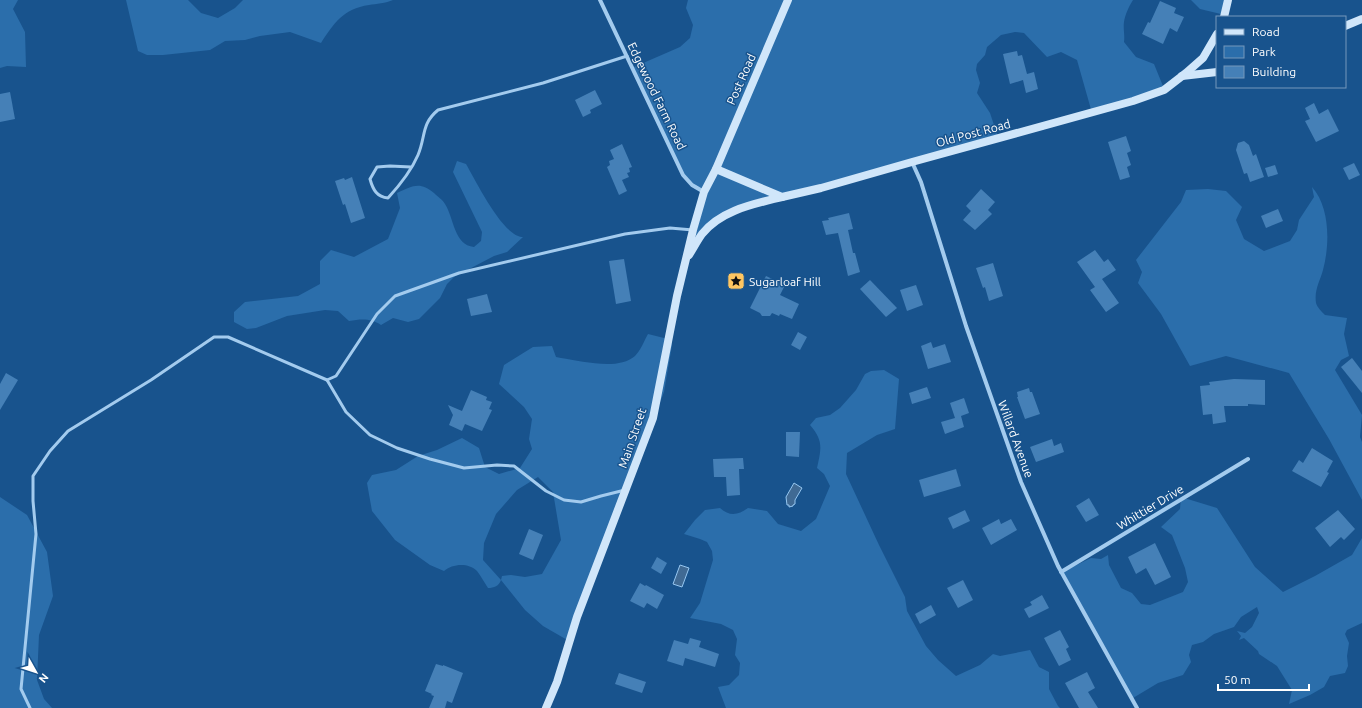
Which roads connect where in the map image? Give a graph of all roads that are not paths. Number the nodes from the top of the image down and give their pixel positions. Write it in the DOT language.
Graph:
graph roads {
  1 [pos="600,0"];
  2 [pos="788,0"];
  3 [pos="1228,0"];
  4 [pos="1224,16"];
  5 [pos="1362,19"];
  6 [pos="1346,26"];
  7 [pos="1216,36"];
  8 [pos="627,56"];
  9 [pos="1216,72"];
  10 [pos="1182,77"];
  11 [pos="912,162"];
  12 [pos="411,167"];
  13 [pos="716,169"];
  14 [pos="704,192"];
  15 [pos="782,197"];
  16 [pos="693,230"];
  17 [pos="685,261"];
  18 [pos="327,380"];
  19 [pos="1248,459"];
  20 [pos="626,490"];
  21 [pos="1061,572"];
  22 [pos="30,708"];
  23 [pos="546,708"];
  24 [pos="1137,708"];
  1 -- 8 [label="street, Edgewood Farm Road"];
  2 -- 13 [label="main road, Post Road"];
  3 -- 4 [label="main road"];
  5 -- 6 [label="main road"];
  7 -- 10 [label="main road, Old Post Road"];
  8 -- 12 [label="lane"];
  8 -- 14 [label="street, Edgewood Farm Road"];
  9 -- 10 [label="main road"];
  10 -- 11 [label="main road, Old Post Road"];
  11 -- 15 [label="main road, Old Post Road"];
  11 -- 21 [label="street, Willard Avenue"];
  12 -- 12 [label="lane"];
  13 -- 14 [label="main road, Main Street"];
  13 -- 15 [label="main road"];
  14 -- 16 [label="main road, Main Street"];
  15 -- 17 [label="main road, Old Post Road"];
  16 -- 17 [label="main road, Main Street"];
  16 -- 18 [label="lane"];
  17 -- 20 [label="main road, Main Street"];
  18 -- 20 [label="lane"];
  18 -- 22 [label="lane"];
  19 -- 21 [label="street, Whittier Drive"];
  20 -- 23 [label="main road, Main Street"];
  21 -- 24 [label="street, Willard Avenue"];
}
